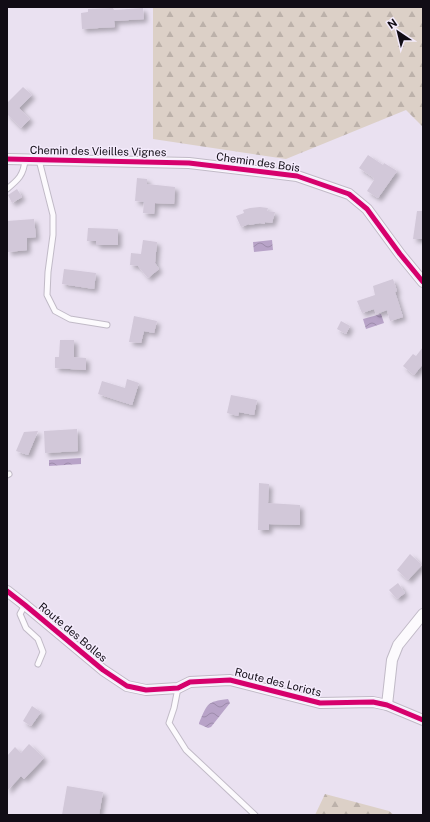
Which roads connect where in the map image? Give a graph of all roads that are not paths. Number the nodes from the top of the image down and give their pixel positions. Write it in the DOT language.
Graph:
graph roads {
  1 [pos="7,159"];
  2 [pos="25,159"];
  3 [pos="39,160"];
  4 [pos="189,163"];
  5 [pos="7,189"];
  6 [pos="423,282"];
  7 [pos="107,325"];
  8 [pos="7,591"];
  9 [pos="25,605"];
  10 [pos="423,614"];
  11 [pos="38,664"];
  12 [pos="127,686"];
  13 [pos="178,688"];
  14 [pos="387,705"];
  15 [pos="423,720"];
  16 [pos="255,815"];
  1 -- 2 [label="street, Chemin des Vieilles Vignes"];
  2 -- 3 [label="street, Chemin des Vieilles Vignes"];
  2 -- 5 [label="lane"];
  3 -- 4 [label="street, Chemin des Vieilles Vignes"];
  3 -- 7 [label="lane"];
  4 -- 6 [label="street, Chemin des Bois"];
  8 -- 9 [label="street, Route des Bolles"];
  9 -- 11 [label="lane"];
  9 -- 12 [label="street, Route des Bolles"];
  10 -- 14 [label="street"];
  12 -- 13 [label="street, Route des Loriots"];
  13 -- 14 [label="street, Route des Loriots"];
  13 -- 16 [label="lane"];
  14 -- 15 [label="street, Route des Loriots"];
}
